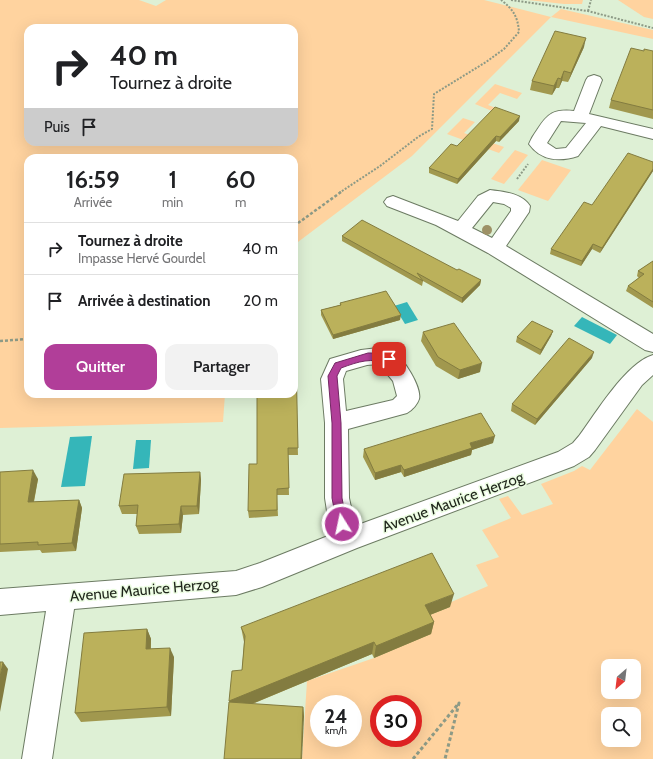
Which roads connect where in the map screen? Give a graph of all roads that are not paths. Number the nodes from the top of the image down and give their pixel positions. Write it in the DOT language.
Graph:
graph roads {
  1 [pos="594,80"];
  2 [pos="580,117"];
  3 [pos="596,120"];
  4 [pos="653,134"];
  5 [pos="393,202"];
  6 [pos="461,230"];
  7 [pos="495,248"];
  8 [pos="653,344"];
  9 [pos="653,363"];
  10 [pos="336,423"];
  11 [pos="348,540"];
  12 [pos="62,597"];
  13 [pos="0,602"];
  14 [pos="37,759"];
  1 -- 2 [label="street"];
  2 -- 3 [label="street"];
  2 -- 3 [label="street"];
  3 -- 4 [label="street"];
  5 -- 6 [label="street"];
  6 -- 7 [label="street"];
  6 -- 7 [label="street"];
  7 -- 8 [label="street"];
  9 -- 11 [label="street, Avenue Maurice Herzog"];
  10 -- 11 [label="street"];
  11 -- 12 [label="street, Avenue Maurice Herzog"];
  12 -- 13 [label="street, Avenue Maurice Herzog"];
  12 -- 14 [label="street"];
}
